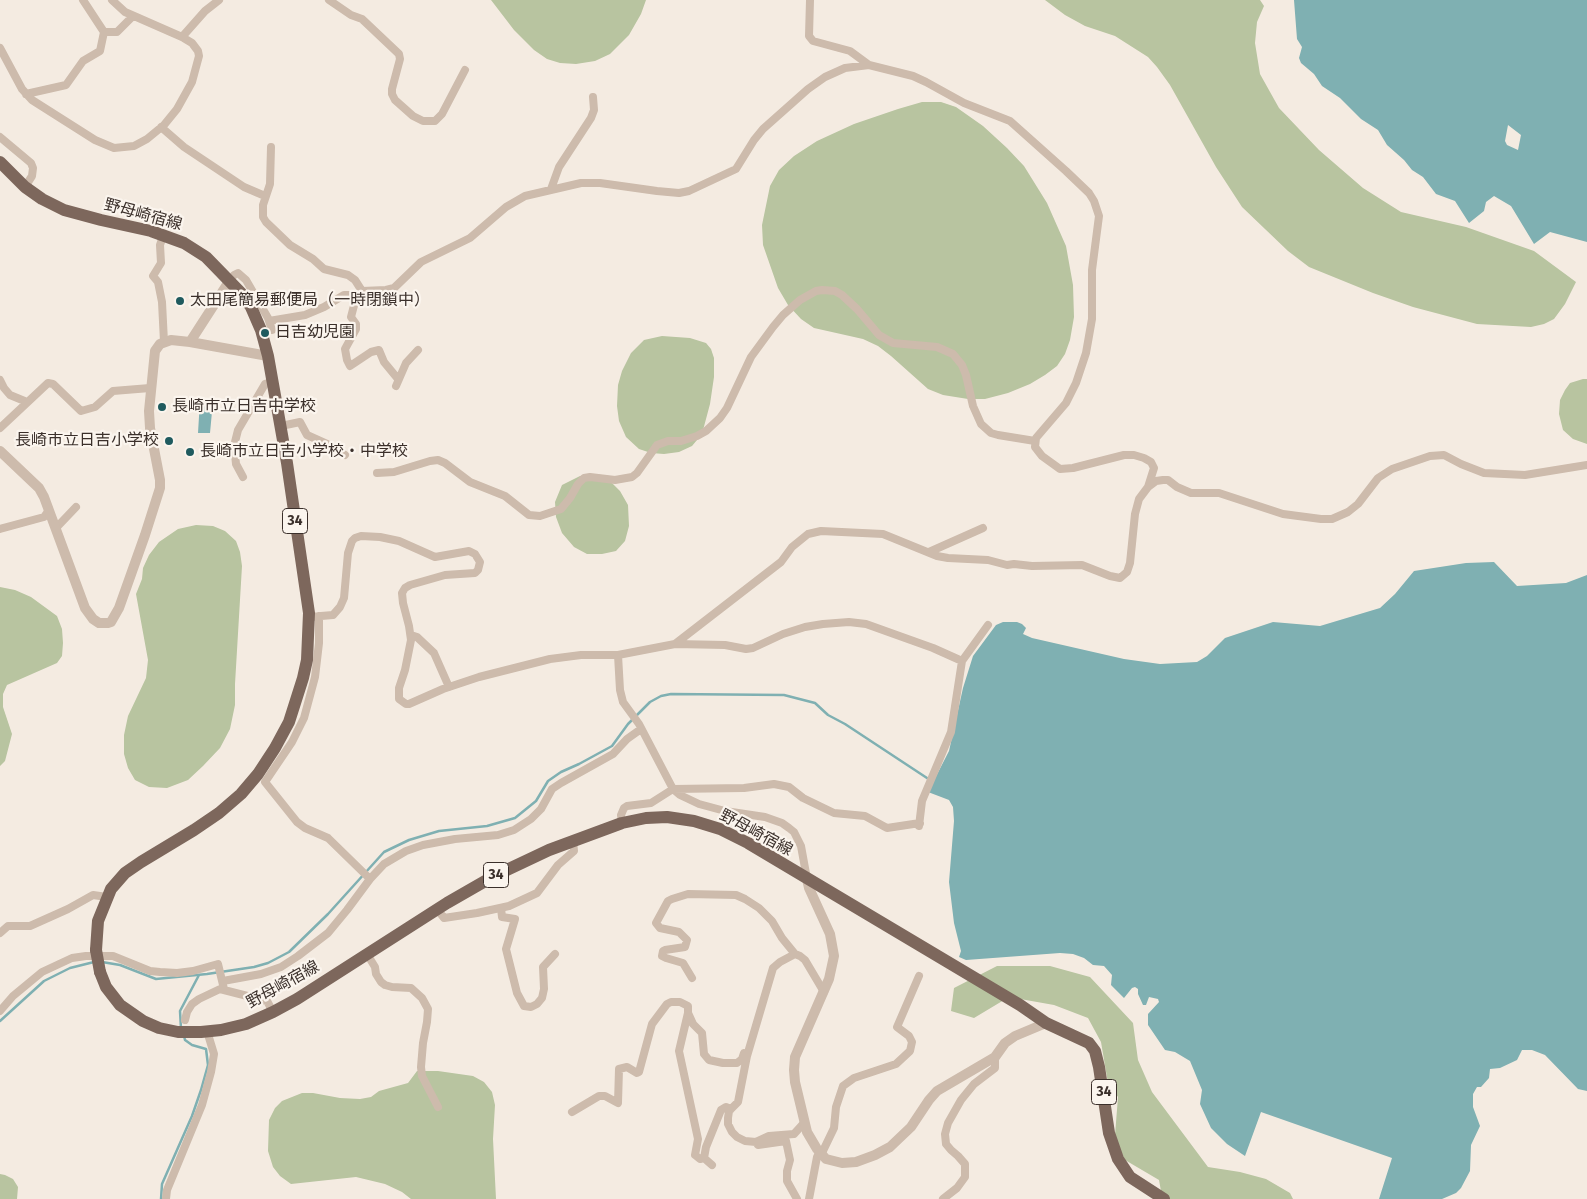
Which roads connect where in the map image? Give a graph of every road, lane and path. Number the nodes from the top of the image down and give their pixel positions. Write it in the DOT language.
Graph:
graph roads {
  1 [pos="82,0"];
  2 [pos="112,0"];
  3 [pos="219,0"];
  4 [pos="329,0"];
  5 [pos="810,0"];
  6 [pos="133,16"];
  7 [pos="104,32"];
  8 [pos="182,37"];
  9 [pos="0,48"];
  10 [pos="869,65"];
  11 [pos="465,70"];
  12 [pos="26,94"];
  13 [pos="593,97"];
  14 [pos="161,127"];
  15 [pos="0,137"];
  16 [pos="271,147"];
  17 [pos="0,162"];
  18 [pos="25,187"];
  19 [pos="551,189"];
  20 [pos="265,196"];
  21 [pos="163,236"];
  22 [pos="230,280"];
  23 [pos="360,292"];
  24 [pos="269,322"];
  25 [pos="272,330"];
  26 [pos="164,342"];
  27 [pos="190,342"];
  28 [pos="418,350"];
  29 [pos="268,356"];
  30 [pos="0,380"];
  31 [pos="273,382"];
  32 [pos="150,388"];
  33 [pos="27,402"];
  34 [pos="281,426"];
  35 [pos="0,428"];
  36 [pos="1035,441"];
  37 [pos="0,451"];
  38 [pos="345,455"];
  39 [pos="1587,465"];
  40 [pos="377,473"];
  41 [pos="243,477"];
  42 [pos="1148,487"];
  43 [pos="76,507"];
  44 [pos="49,510"];
  45 [pos="56,528"];
  46 [pos="984,528"];
  47 [pos="0,529"];
  48 [pos="928,552"];
  49 [pos="314,617"];
  50 [pos="988,625"];
  51 [pos="411,635"];
  52 [pos="675,644"];
  53 [pos="618,655"];
  54 [pos="962,661"];
  55 [pos="449,687"];
  56 [pos="640,727"];
  57 [pos="673,789"];
  58 [pos="622,823"];
  59 [pos="573,841"];
  60 [pos="370,879"];
  61 [pos="807,879"];
  62 [pos="107,897"];
  63 [pos="501,908"];
  64 [pos="437,909"];
  65 [pos="0,933"];
  66 [pos="366,954"];
  67 [pos="555,954"];
  68 [pos="795,954"];
  69 [pos="918,976"];
  70 [pos="692,978"];
  71 [pos="223,979"];
  72 [pos="224,989"];
  73 [pos="824,992"];
  74 [pos="0,1011"];
  75 [pos="273,1012"];
  76 [pos="688,1013"];
  77 [pos="756,1021"];
  78 [pos="1046,1023"];
  79 [pos="183,1028"];
  80 [pos="207,1031"];
  81 [pos="995,1057"];
  82 [pos="438,1107"];
  83 [pos="731,1109"];
  84 [pos="572,1112"];
  85 [pos="804,1123"];
  86 [pos="756,1142"];
  87 [pos="820,1154"];
  88 [pos="704,1158"];
  89 [pos="712,1165"];
  90 [pos="166,1199"];
  91 [pos="797,1199"];
  92 [pos="809,1199"];
  93 [pos="943,1199"];
  94 [pos="1164,1199"];
  1 -- 7 [label="street"];
  2 -- 6 [label="street"];
  3 -- 8 [label="street"];
  4 -- 11 [label="street"];
  5 -- 10 [label="street"];
  6 -- 7 [label="street"];
  6 -- 8 [label="street"];
  7 -- 12 [label="street"];
  8 -- 14 [label="street"];
  9 -- 12 [label="street"];
  10 -- 19 [label="street"];
  10 -- 36 [label="street"];
  12 -- 14 [label="street"];
  13 -- 19 [label="street"];
  14 -- 20 [label="street"];
  15 -- 18 [label="street"];
  16 -- 20 [label="street"];
  17 -- 18 [label="main road, 野母崎宿線 / 34"];
  18 -- 21 [label="main road, 野母崎宿線 / 34"];
  19 -- 23 [label="street"];
  20 -- 23 [label="street"];
  21 -- 22 [label="main road, 野母崎宿線 / 34"];
  21 -- 26 [label="street"];
  22 -- 24 [label="street"];
  22 -- 27 [label="street"];
  22 -- 29 [label="main road, 野母崎宿線 / 34"];
  23 -- 24 [label="street"];
  23 -- 28 [label="street"];
  24 -- 25 [label="street"];
  26 -- 27 [label="street"];
  26 -- 32 [label="street"];
  27 -- 29 [label="street"];
  29 -- 31 [label="main road, 野母崎宿線 / 34"];
  30 -- 33 [label="street"];
  31 -- 34 [label="main road, 野母崎宿線 / 34"];
  31 -- 41 [label="street"];
  32 -- 33 [label="street"];
  32 -- 45 [label="street"];
  33 -- 35 [label="street"];
  34 -- 38 [label="street"];
  34 -- 49 [label="main road, 野母崎宿線 / 34"];
  36 -- 40 [label="street"];
  36 -- 42 [label="street"];
  37 -- 44 [label="street"];
  39 -- 42 [label="street"];
  42 -- 48 [label="street"];
  43 -- 45 [label="street"];
  44 -- 45 [label="street"];
  44 -- 47 [label="street"];
  46 -- 48 [label="street"];
  48 -- 52 [label="street"];
  49 -- 51 [label="street"];
  49 -- 60 [label="street"];
  49 -- 62 [label="main road, 野母崎宿線 / 34"];
  50 -- 54 [label="street"];
  51 -- 55 [label="street"];
  51 -- 55 [label="street"];
  52 -- 53 [label="street"];
  52 -- 54 [label="street"];
  53 -- 55 [label="street"];
  53 -- 56 [label="street, 野母崎宿線"];
  54 -- 57 [label="street"];
  56 -- 57 [label="street, 野母崎宿線"];
  56 -- 60 [label="street"];
  57 -- 58 [label="street"];
  57 -- 61 [label="street, 野母崎宿線"];
  58 -- 59 [label="main road, 野母崎宿線 / 34"];
  58 -- 61 [label="main road, 野母崎宿線 / 34"];
  59 -- 63 [label="street"];
  59 -- 64 [label="main road, 野母崎宿線 / 34"];
  60 -- 71 [label="street"];
  61 -- 73 [label="street, 野母崎宿線"];
  61 -- 78 [label="main road, 野母崎宿線 / 34"];
  62 -- 65 [label="street"];
  62 -- 79 [label="main road, 野母崎宿線 / 34, bridge"];
  63 -- 64 [label="street"];
  63 -- 67 [label="street"];
  64 -- 66 [label="main road, 野母崎宿線 / 34"];
  66 -- 75 [label="main road, 野母崎宿線 / 34"];
  66 -- 82 [label="street"];
  68 -- 70 [label="street"];
  68 -- 73 [label="street"];
  68 -- 77 [label="street"];
  69 -- 87 [label="street"];
  71 -- 72 [label="street"];
  71 -- 74 [label="street"];
  72 -- 75 [label="street"];
  72 -- 79 [label="street"];
  73 -- 85 [label="street, 野母崎宿線"];
  75 -- 80 [label="main road, 野母崎宿線 / 34"];
  76 -- 77 [label="street"];
  76 -- 84 [label="street"];
  76 -- 88 [label="street"];
  77 -- 83 [label="street"];
  78 -- 81 [label="street"];
  78 -- 94 [label="main road, 野母崎宿線 / 34"];
  79 -- 80 [label="main road, 野母崎宿線 / 34"];
  80 -- 90 [label="street"];
  81 -- 87 [label="street"];
  81 -- 93 [label="street"];
  83 -- 86 [label="street"];
  83 -- 88 [label="street"];
  85 -- 86 [label="street"];
  85 -- 87 [label="street, 野母崎宿線"];
  86 -- 91 [label="street"];
  87 -- 92 [label="street"];
  88 -- 89 [label="street"];
}
